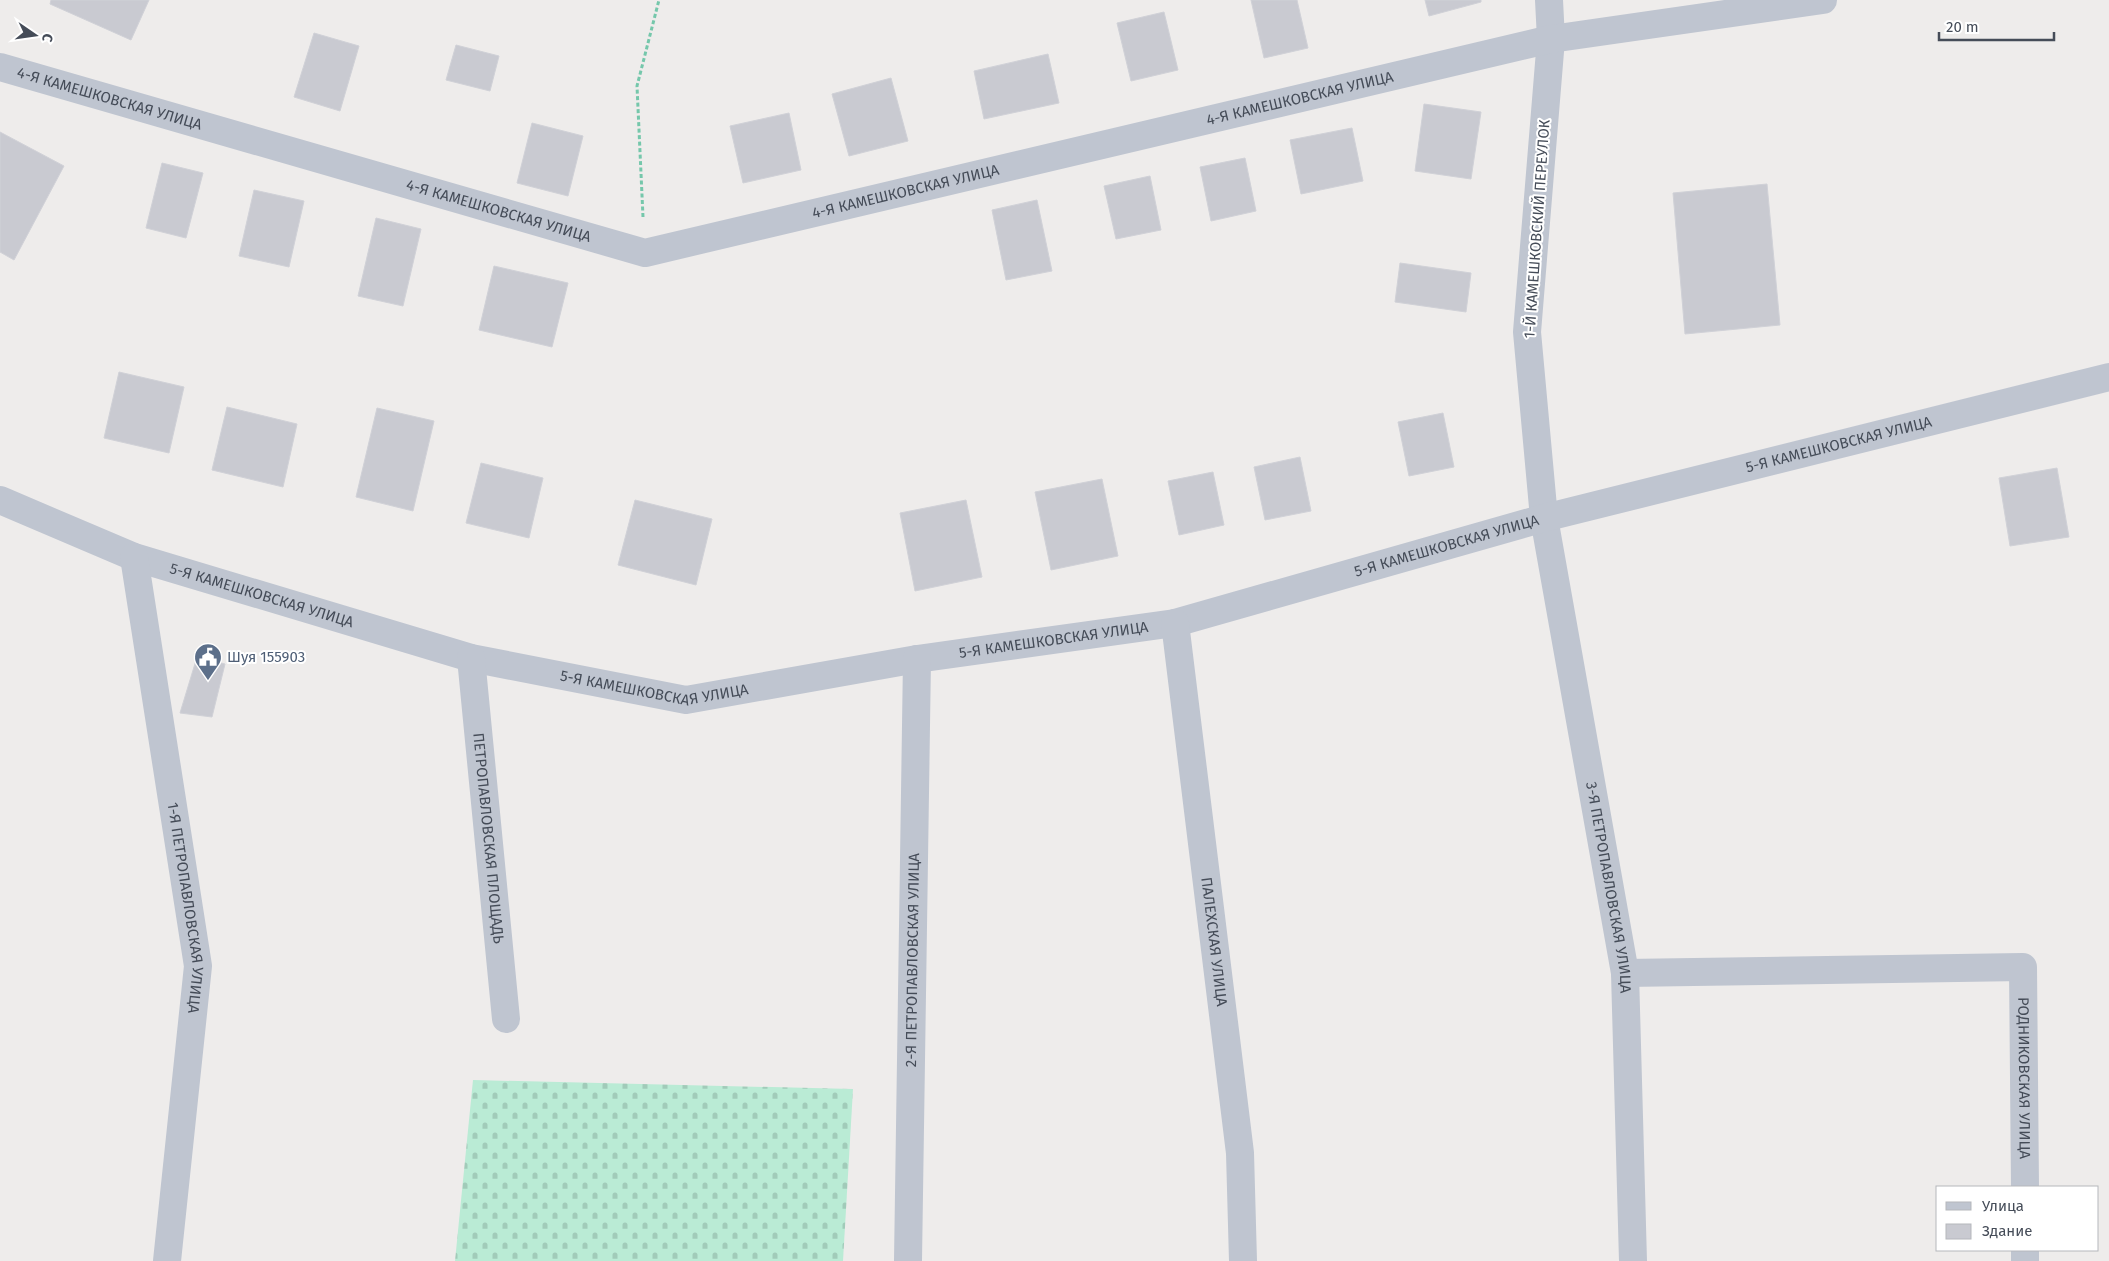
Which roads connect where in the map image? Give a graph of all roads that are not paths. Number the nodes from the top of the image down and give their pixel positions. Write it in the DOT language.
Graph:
graph roads {
  1 [pos="1549,0"];
  2 [pos="1823,0"];
  3 [pos="1551,39"];
  4 [pos="0,67"];
  5 [pos="2109,377"];
  6 [pos="0,500"];
  7 [pos="1544,518"];
  8 [pos="134,557"];
  9 [pos="1175,623"];
  10 [pos="471,658"];
  11 [pos="917,659"];
  12 [pos="1625,973"];
  13 [pos="506,1019"];
  14 [pos="2025,1186"];
  15 [pos="166,1261"];
  16 [pos="908,1261"];
  17 [pos="1243,1261"];
  18 [pos="1633,1261"];
  1 -- 3 [label="street, 1-Й КАМЕШКОВСКИЙ ПЕРЕУЛОК"];
  2 -- 3 [label="street, 4-Я КАМЕШКОВСКАЯ УЛИЦА"];
  3 -- 4 [label="street, 4-Я КАМЕШКОВСКАЯ УЛИЦА"];
  3 -- 7 [label="street, 1-Й КАМЕШКОВСКИЙ ПЕРЕУЛОК"];
  5 -- 7 [label="street, 5-Я КАМЕШКОВСКАЯ УЛИЦА"];
  6 -- 8 [label="street, 5-Я КАМЕШКОВСКАЯ УЛИЦА"];
  7 -- 9 [label="street, 5-Я КАМЕШКОВСКАЯ УЛИЦА"];
  7 -- 12 [label="street, 3-Я ПЕТРОПАВЛОВСКАЯ УЛИЦА"];
  8 -- 10 [label="street, 5-Я КАМЕШКОВСКАЯ УЛИЦА"];
  8 -- 15 [label="street, 1-Я ПЕТРОПАВЛОВСКАЯ УЛИЦА"];
  9 -- 11 [label="street, 5-Я КАМЕШКОВСКАЯ УЛИЦА"];
  9 -- 17 [label="street, ПАЛЕХСКАЯ УЛИЦА"];
  10 -- 11 [label="street, 5-Я КАМЕШКОВСКАЯ УЛИЦА"];
  10 -- 13 [label="street, ПЕТРОПАВЛОВСКАЯ ПЛОЩАДЬ"];
  11 -- 16 [label="street, 2-Я ПЕТРОПАВЛОВСКАЯ УЛИЦА"];
  12 -- 14 [label="street, РОДНИКОВСКАЯ УЛИЦА"];
  12 -- 18 [label="street, 3-Я ПЕТРОПАВЛОВСКАЯ УЛИЦА"];
}
